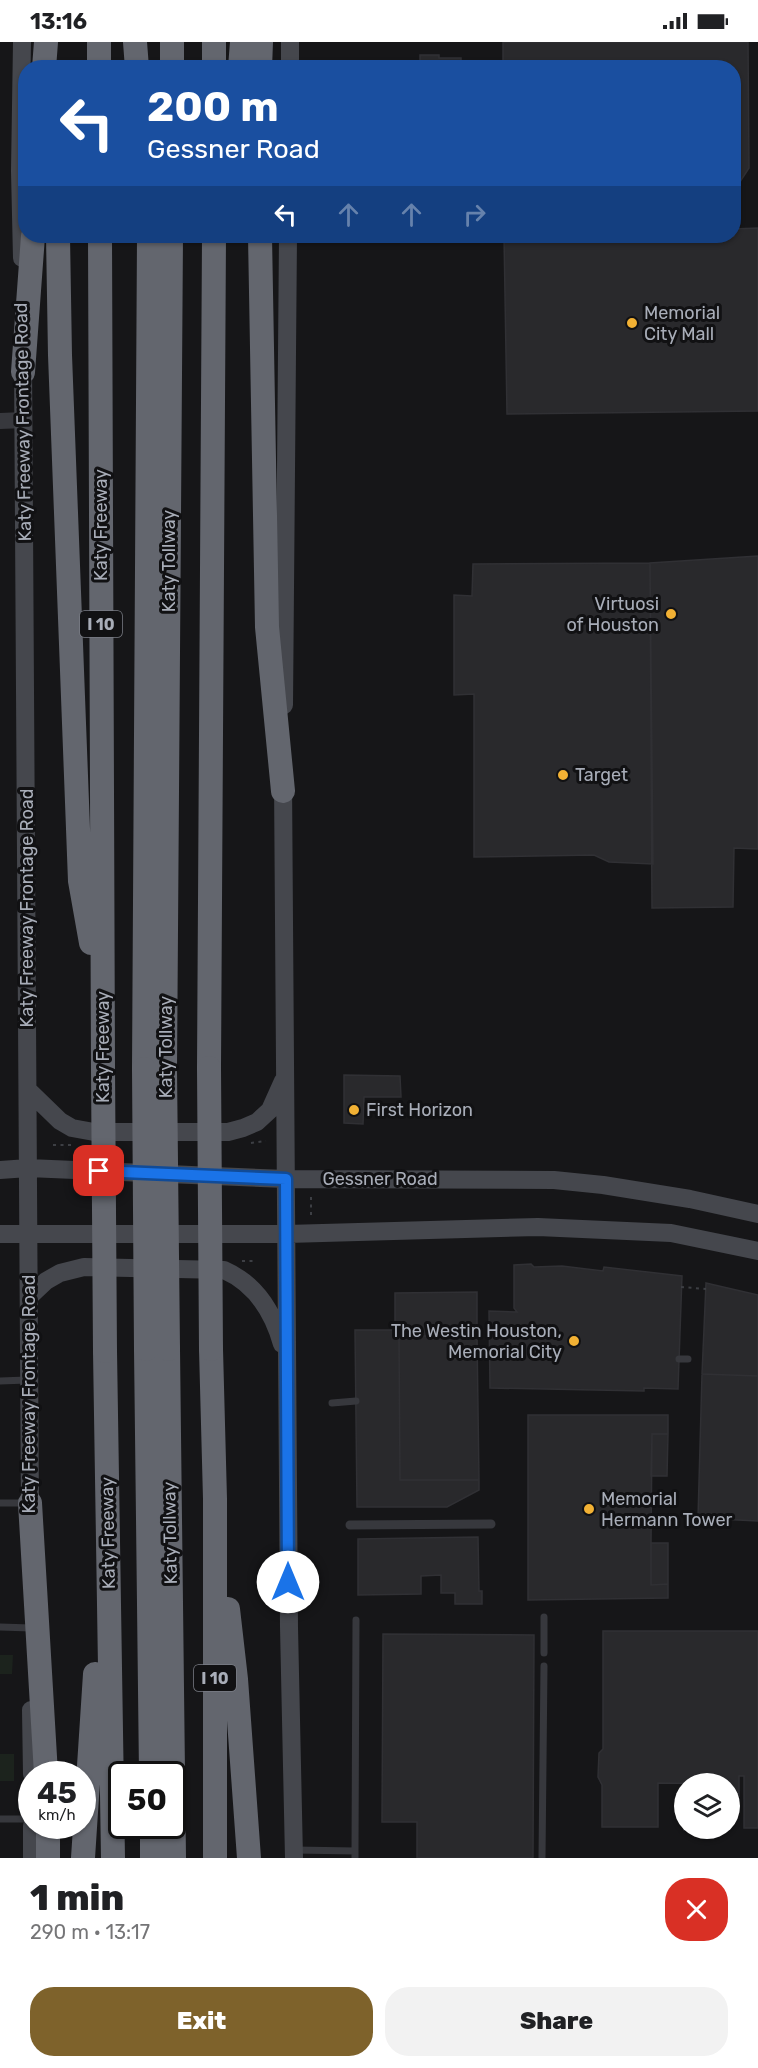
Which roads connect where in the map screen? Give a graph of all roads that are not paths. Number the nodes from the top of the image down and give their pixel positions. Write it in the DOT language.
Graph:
graph roads {
  1 [pos="22,42"];
  2 [pos="46,42"];
  3 [pos="55,42"];
  4 [pos="99,42"];
  5 [pos="135,42"];
  6 [pos="150,42"];
  7 [pos="172,42"];
  8 [pos="214,42"];
  9 [pos="242,42"];
  10 [pos="261,42"];
  11 [pos="290,42"];
  12 [pos="22,60"];
  13 [pos="45,60"];
  14 [pos="56,60"];
  15 [pos="99,60"];
  16 [pos="136,60"];
  17 [pos="150,60"];
  18 [pos="172,60"];
  19 [pos="214,60"];
  20 [pos="241,60"];
  21 [pos="260,60"];
  22 [pos="290,60"];
  23 [pos="21,243"];
  24 [pos="32,243"];
  25 [pos="58,243"];
  26 [pos="100,243"];
  27 [pos="149,243"];
  28 [pos="171,243"];
  29 [pos="214,243"];
  30 [pos="227,243"];
  31 [pos="260,243"];
  32 [pos="288,243"];
  33 [pos="214,368"];
  34 [pos="23,372"];
  35 [pos="24,420"];
  36 [pos="0,421"];
  37 [pos="283,791"];
  38 [pos="103,1013"];
  39 [pos="154,1069"];
  40 [pos="285,1075"];
  41 [pos="28,1090"];
  42 [pos="28,1168"];
  43 [pos="0,1170"];
  44 [pos="286,1179"];
  45 [pos="758,1214"];
  46 [pos="0,1234"];
  47 [pos="28,1234"];
  48 [pos="287,1234"];
  49 [pos="758,1251"];
  50 [pos="29,1298"];
  51 [pos="157,1349"];
  52 [pos="679,1359"];
  53 [pos="688,1359"];
  54 [pos="288,1364"];
  55 [pos="29,1380"];
  56 [pos="0,1381"];
  57 [pos="356,1401"];
  58 [pos="332,1403"];
  59 [pos="214,1499"];
  60 [pos="0,1503"];
  61 [pos="30,1503"];
  62 [pos="107,1510"];
  63 [pos="491,1524"];
  64 [pos="350,1525"];
  65 [pos="544,1617"];
  66 [pos="356,1620"];
  67 [pos="0,1627"];
  68 [pos="31,1628"];
  69 [pos="544,1653"];
  70 [pos="544,1666"];
  71 [pos="32,1761"];
  72 [pos="45,1761"];
  73 [pos="151,1761"];
  74 [pos="18,1818"];
  75 [pos="0,1819"];
  76 [pos="32,1839"];
  77 [pos="48,1839"];
  78 [pos="152,1839"];
  79 [pos="294,1854"];
  80 [pos="355,1855"];
  81 [pos="32,1858"];
  82 [pos="48,1858"];
  83 [pos="82,1858"];
  84 [pos="112,1858"];
  85 [pos="152,1858"];
  86 [pos="174,1858"];
  87 [pos="215,1858"];
  88 [pos="249,1858"];
  89 [pos="542,1858"];
  1 -- 12 [label="main road, Katy Freeway Frontage Road"];
  2 -- 13 [label="highway"];
  3 -- 14 [label="highway"];
  4 -- 15 [label="highway"];
  5 -- 16 [label="highway"];
  6 -- 17 [label="highway"];
  7 -- 18 [label="highway"];
  8 -- 19 [label="highway"];
  9 -- 20 [label="highway"];
  10 -- 21 [label="highway"];
  11 -- 22 [label="main road"];
  23 -- 34 [label="main road, Katy Freeway Frontage Road"];
  24 -- 34 [label="highway"];
  25 -- 38 [label="highway"];
  26 -- 38 [label="highway, Katy Freeway / I 10"];
  27 -- 39 [label="highway, Katy Tollway"];
  28 -- 39 [label="highway, Katy Tollway"];
  29 -- 33 [label="highway, I 10"];
  30 -- 33 [label="highway"];
  31 -- 37 [label="highway"];
  32 -- 37 [label="main road"];
  33 -- 59 [label="highway, I 10, bridge"];
  34 -- 35 [label="main road, Katy Freeway Frontage Road"];
  35 -- 36 [label="street"];
  35 -- 41 [label="main road, Katy Freeway Frontage Road"];
  37 -- 40 [label="main road"];
  38 -- 62 [label="highway, Katy Freeway / I 10, bridge"];
  39 -- 51 [label="highway, Katy Tollway, bridge"];
  40 -- 41 [label="main road"];
  40 -- 44 [label="main road"];
  41 -- 42 [label="main road, Katy Freeway Frontage Road"];
  42 -- 43 [label="main road, Gessner Road"];
  42 -- 44 [label="main road, Gessner Road"];
  42 -- 47 [label="main road, Katy Freeway Frontage Road"];
  44 -- 45 [label="main road, Gessner Road"];
  44 -- 48 [label="main road"];
  46 -- 47 [label="main road"];
  47 -- 48 [label="main road"];
  47 -- 50 [label="main road, Katy Freeway Frontage Road"];
  48 -- 49 [label="main road"];
  48 -- 54 [label="main road"];
  50 -- 54 [label="main road"];
  50 -- 55 [label="main road, Katy Freeway Frontage Road"];
  51 -- 73 [label="highway, Katy Tollway"];
  51 -- 86 [label="highway, Katy Tollway"];
  52 -- 53 [label="lane"];
  54 -- 79 [label="main road"];
  55 -- 56 [label="lane"];
  55 -- 61 [label="main road, Katy Freeway Frontage Road"];
  57 -- 58 [label="lane"];
  59 -- 87 [label="highway, I 10"];
  59 -- 88 [label="highway"];
  60 -- 61 [label="lane"];
  61 -- 68 [label="main road, Katy Freeway Frontage Road"];
  61 -- 72 [label="highway"];
  62 -- 83 [label="highway"];
  62 -- 84 [label="highway, Katy Freeway / I 10"];
  63 -- 64 [label="street"];
  65 -- 69 [label="lane"];
  66 -- 80 [label="lane"];
  67 -- 68 [label="lane"];
  68 -- 71 [label="main road, Katy Freeway Frontage Road"];
  70 -- 89 [label="lane"];
  74 -- 75 [label="lane"];
  76 -- 81 [label="main road"];
  77 -- 82 [label="highway"];
  78 -- 85 [label="highway"];
  79 -- 80 [label="lane"];
}
